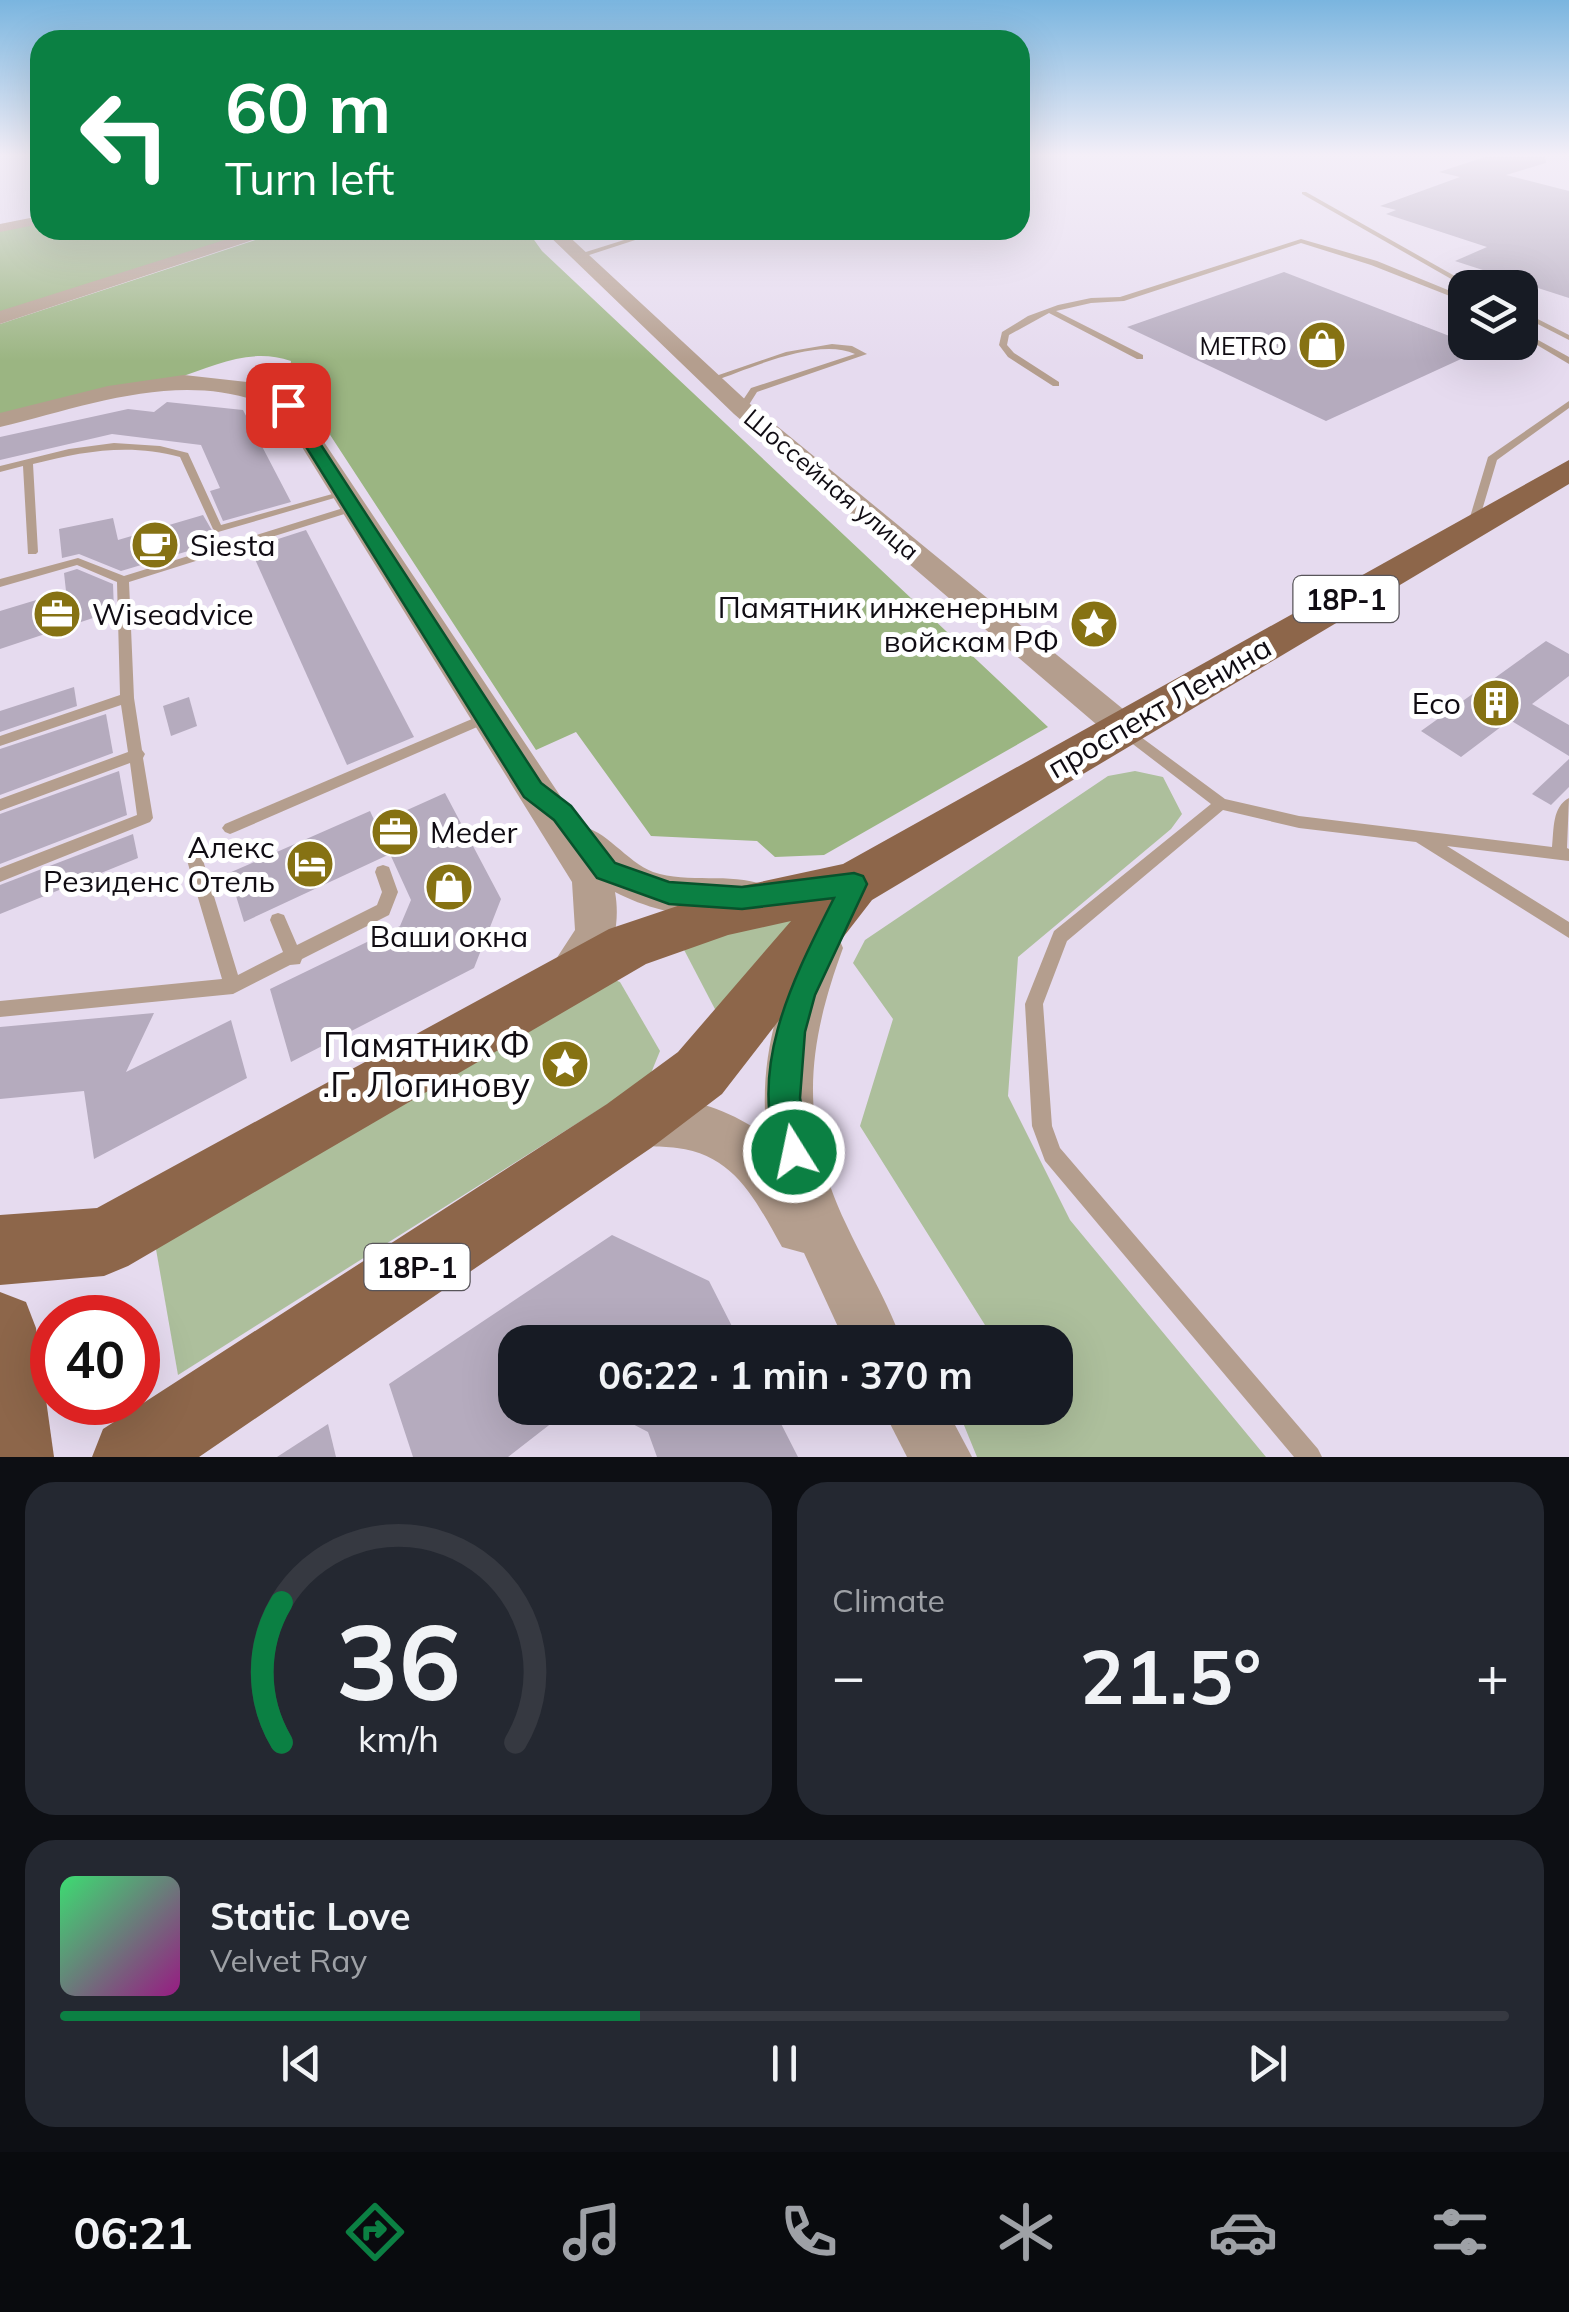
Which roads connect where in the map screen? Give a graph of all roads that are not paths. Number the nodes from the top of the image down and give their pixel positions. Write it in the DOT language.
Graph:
graph roads {
  1 [pos="1361,225"];
  2 [pos="243,240"];
  3 [pos="562,240"];
  4 [pos="629,240"];
  5 [pos="577,256"];
  6 [pos="1448,274"];
  7 [pos="1448,293"];
  8 [pos="1050,311"];
  9 [pos="0,318"];
  10 [pos="1538,322"];
  11 [pos="1569,338"];
  12 [pos="1538,342"];
  13 [pos="1140,357"];
  14 [pos="1569,360"];
  15 [pos="711,379"];
  16 [pos="1056,384"];
  17 [pos="1569,404"];
  18 [pos="742,409"];
  19 [pos="0,420"];
  20 [pos="28,462"];
  21 [pos="0,468"];
  22 [pos="1569,470"];
  23 [pos="348,501"];
  24 [pos="1472,527"];
  25 [pos="32,552"];
  26 [pos="123,580"];
  27 [pos="0,583"];
  28 [pos="127,698"];
  29 [pos="486,718"];
  30 [pos="1122,727"];
  31 [pos="0,741"];
  32 [pos="138,754"];
  33 [pos="532,790"];
  34 [pos="1221,804"];
  35 [pos="1569,804"];
  36 [pos="0,805"];
  37 [pos="230,828"];
  38 [pos="1417,836"];
  39 [pos="1564,854"];
  40 [pos="194,857"];
  41 [pos="383,872"];
  42 [pos="0,876"];
  43 [pos="854,884"];
  44 [pos="278,920"];
  45 [pos="1569,931"];
  46 [pos="294,960"];
  47 [pos="234,986"];
  48 [pos="555,988"];
  49 [pos="0,1009"];
  50 [pos="629,1126"];
  51 [pos="0,1250"];
  52 [pos="863,1325"];
  53 [pos="866,1325"];
  54 [pos="0,1328"];
  55 [pos="922,1425"];
  56 [pos="14,1457"];
  57 [pos="131,1457"];
  58 [pos="941,1457"];
  59 [pos="1310,1457"];
  1 -- 6 [label="lane"];
  2 -- 9 [label="street"];
  3 -- 5 [label="street, Шоссейная улица"];
  4 -- 5 [label="lane"];
  5 -- 15 [label="street, Шоссейная улица"];
  7 -- 8 [label="lane"];
  8 -- 13 [label="lane"];
  8 -- 16 [label="lane"];
  10 -- 11 [label="lane"];
  12 -- 14 [label="lane"];
  15 -- 18 [label="street, Шоссейная улица"];
  15 -- 18 [label="lane"];
  17 -- 24 [label="lane"];
  18 -- 30 [label="street, Шоссейная улица"];
  19 -- 23 [label="street"];
  20 -- 21 [label="lane"];
  20 -- 23 [label="lane"];
  20 -- 25 [label="lane"];
  22 -- 24 [label="main road, проспект Ленина / 18Р-1"];
  23 -- 26 [label="lane"];
  23 -- 29 [label="street"];
  24 -- 30 [label="main road, проспект Ленина / 18Р-1"];
  26 -- 27 [label="lane"];
  26 -- 28 [label="lane"];
  28 -- 31 [label="lane"];
  28 -- 32 [label="lane"];
  29 -- 33 [label="street"];
  29 -- 37 [label="lane"];
  30 -- 34 [label="lane"];
  30 -- 43 [label="main road, проспект Ленина / 18Р-1"];
  32 -- 36 [label="lane"];
  32 -- 42 [label="lane"];
  33 -- 43 [label="street"];
  33 -- 48 [label="street"];
  34 -- 38 [label="lane"];
  34 -- 59 [label="lane"];
  35 -- 39 [label="lane"];
  38 -- 39 [label="lane"];
  38 -- 45 [label="lane"];
  40 -- 47 [label="lane"];
  41 -- 46 [label="lane"];
  43 -- 48 [label="main road, проспект Ленина / 18Р-1"];
  43 -- 50 [label="main road, проспект Ленина / 18Р-1"];
  43 -- 53 [label="street"];
  44 -- 46 [label="lane"];
  46 -- 47 [label="lane"];
  47 -- 49 [label="lane"];
  48 -- 51 [label="main road, проспект Ленина / 18Р-1"];
  50 -- 52 [label="street"];
  50 -- 57 [label="main road, проспект Ленина / 18Р-1"];
  54 -- 56 [label="main road"];
  55 -- 58 [label="street"];
}
